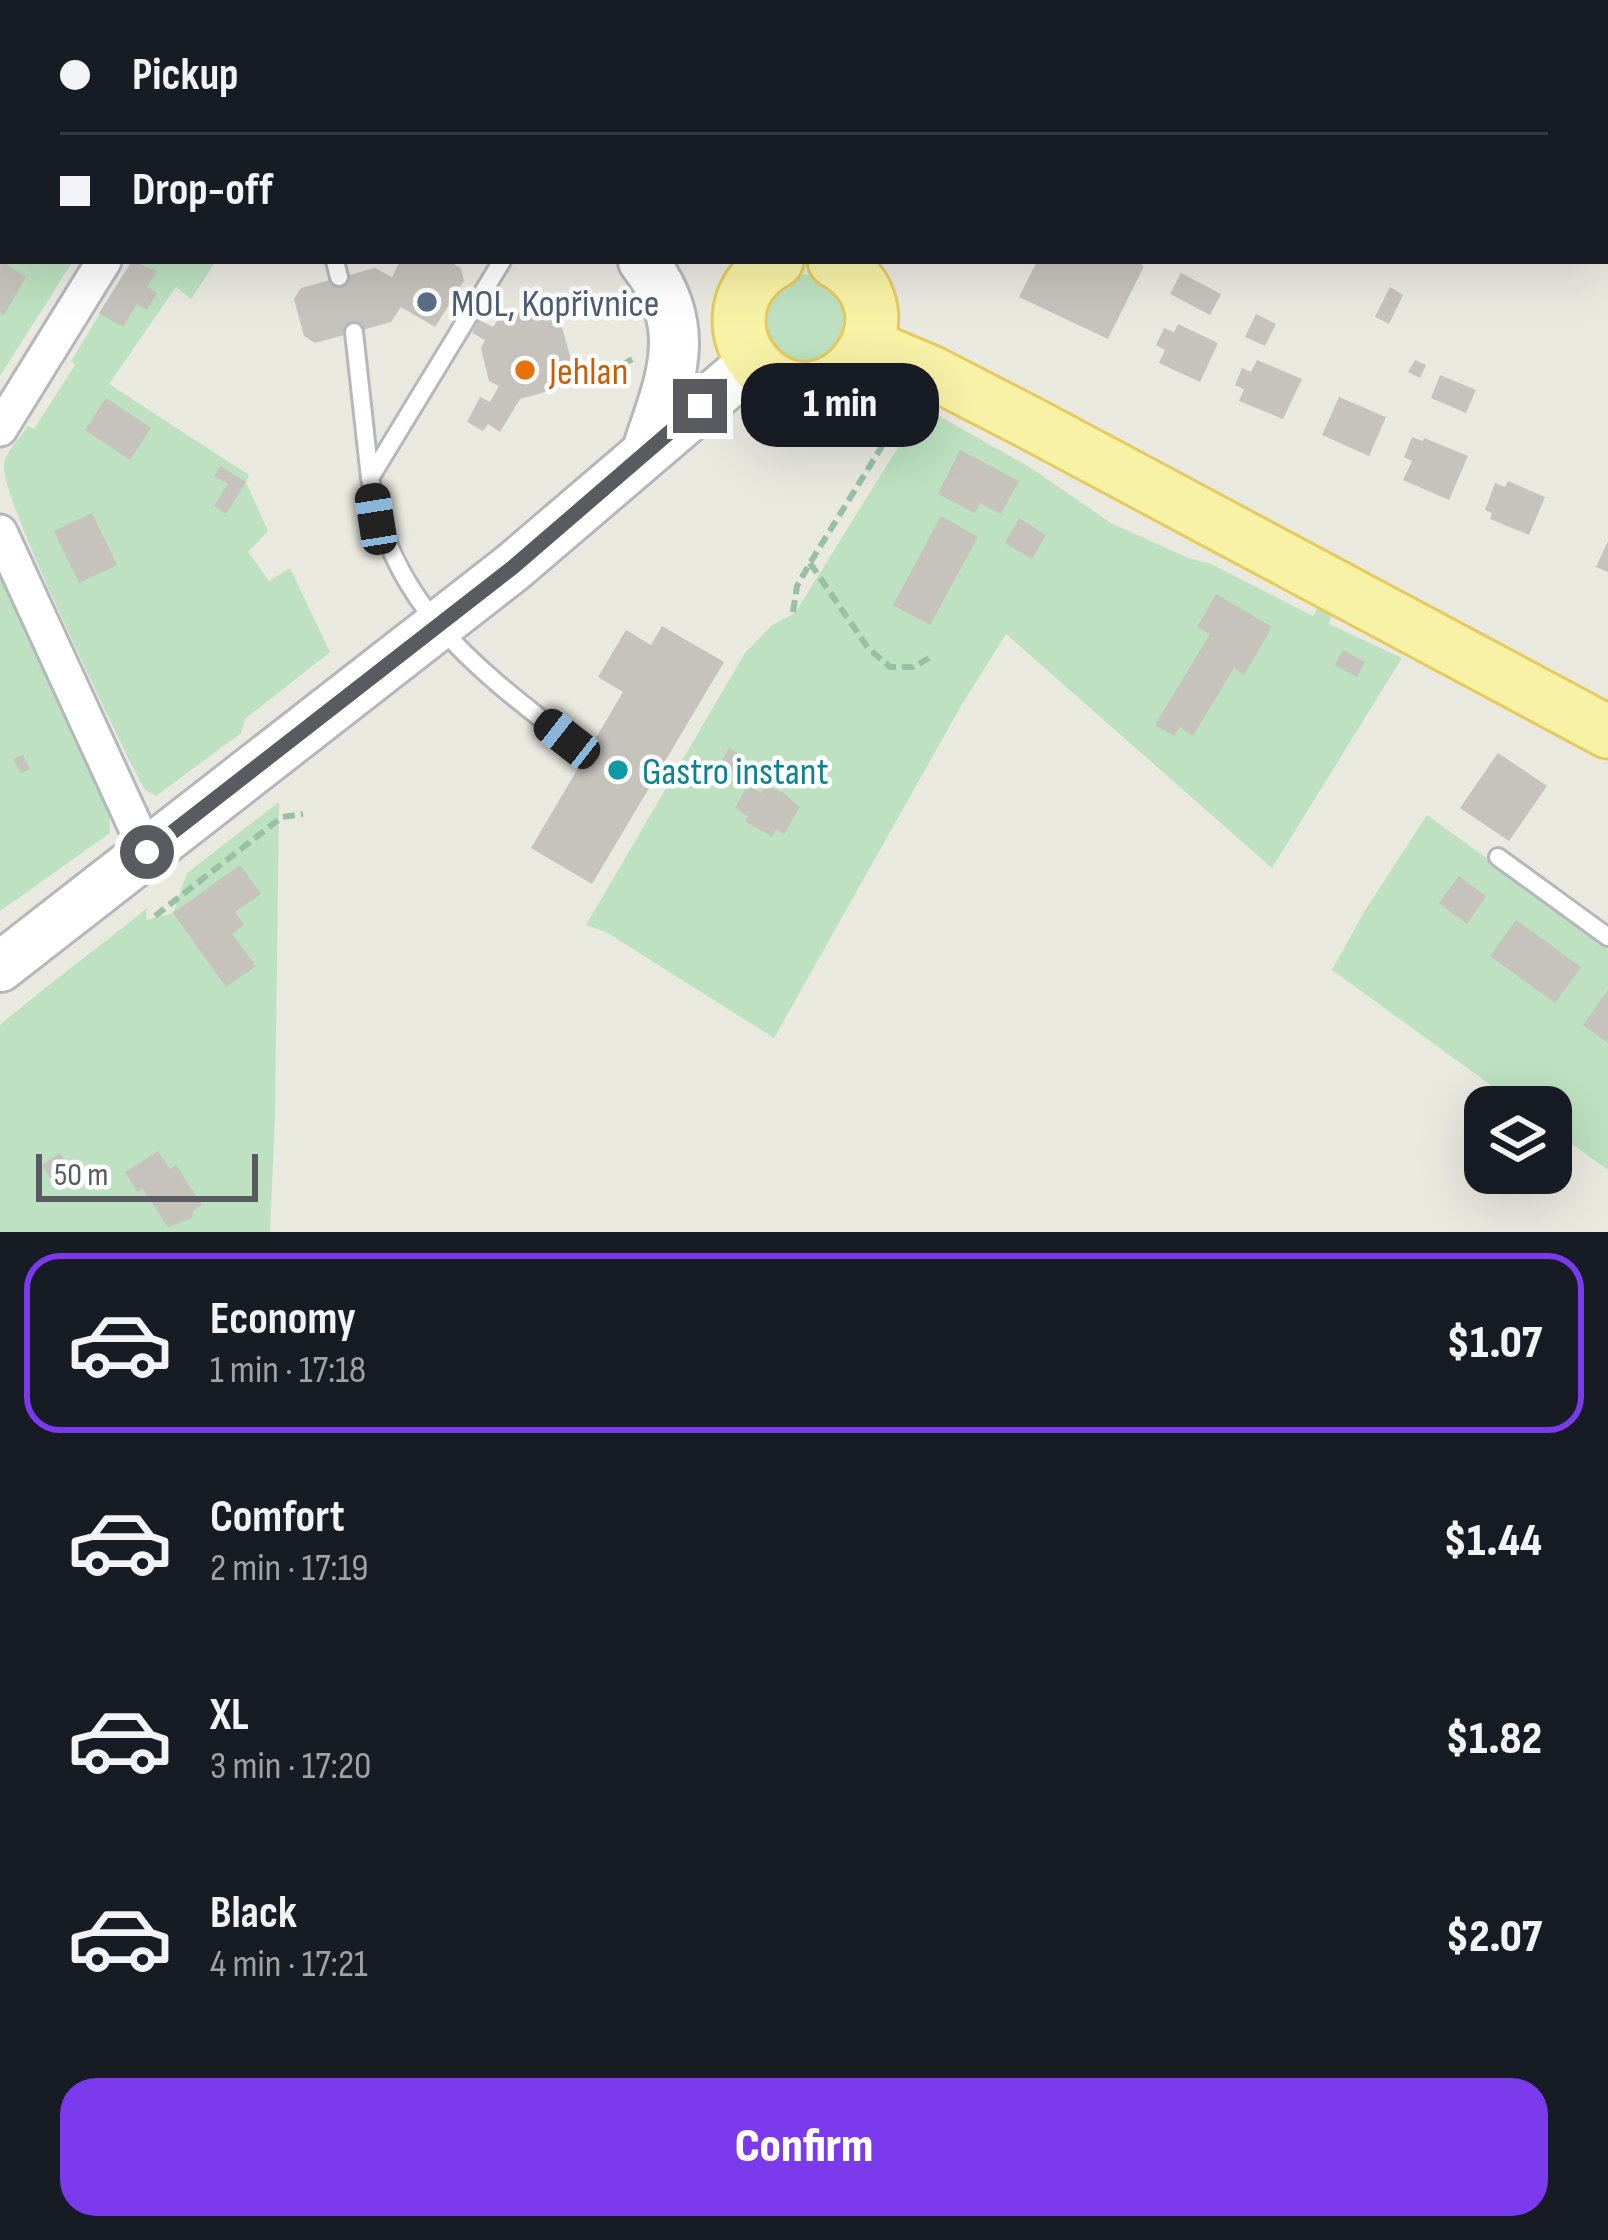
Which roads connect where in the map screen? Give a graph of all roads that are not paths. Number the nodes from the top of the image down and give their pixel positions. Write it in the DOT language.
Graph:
graph roads {
  1 [pos="102,264"];
  2 [pos="500,264"];
  3 [pos="645,264"];
  4 [pos="838,264"];
  5 [pos="756,266"];
  6 [pos="354,332"];
  7 [pos="867,345"];
  8 [pos="754,362"];
  9 [pos="0,429"];
  10 [pos="646,453"];
  11 [pos="370,478"];
  12 [pos="0,532"];
  13 [pos="440,626"];
  14 [pos="1608,733"];
  15 [pos="567,739"];
  16 [pos="147,852"];
  17 [pos="1498,857"];
  18 [pos="1608,937"];
  19 [pos="0,967"];
  1 -- 9 [label="street"];
  2 -- 11 [label="lane"];
  3 -- 10 [label="main road"];
  4 -- 7 [label="main road"];
  5 -- 8 [label="main road"];
  6 -- 11 [label="lane"];
  7 -- 8 [label="main road"];
  7 -- 14 [label="main road"];
  8 -- 10 [label="main road"];
  10 -- 13 [label="main road"];
  11 -- 13 [label="lane"];
  12 -- 16 [label="street"];
  13 -- 15 [label="lane"];
  13 -- 16 [label="main road"];
  16 -- 19 [label="main road"];
  17 -- 18 [label="lane"];
}
